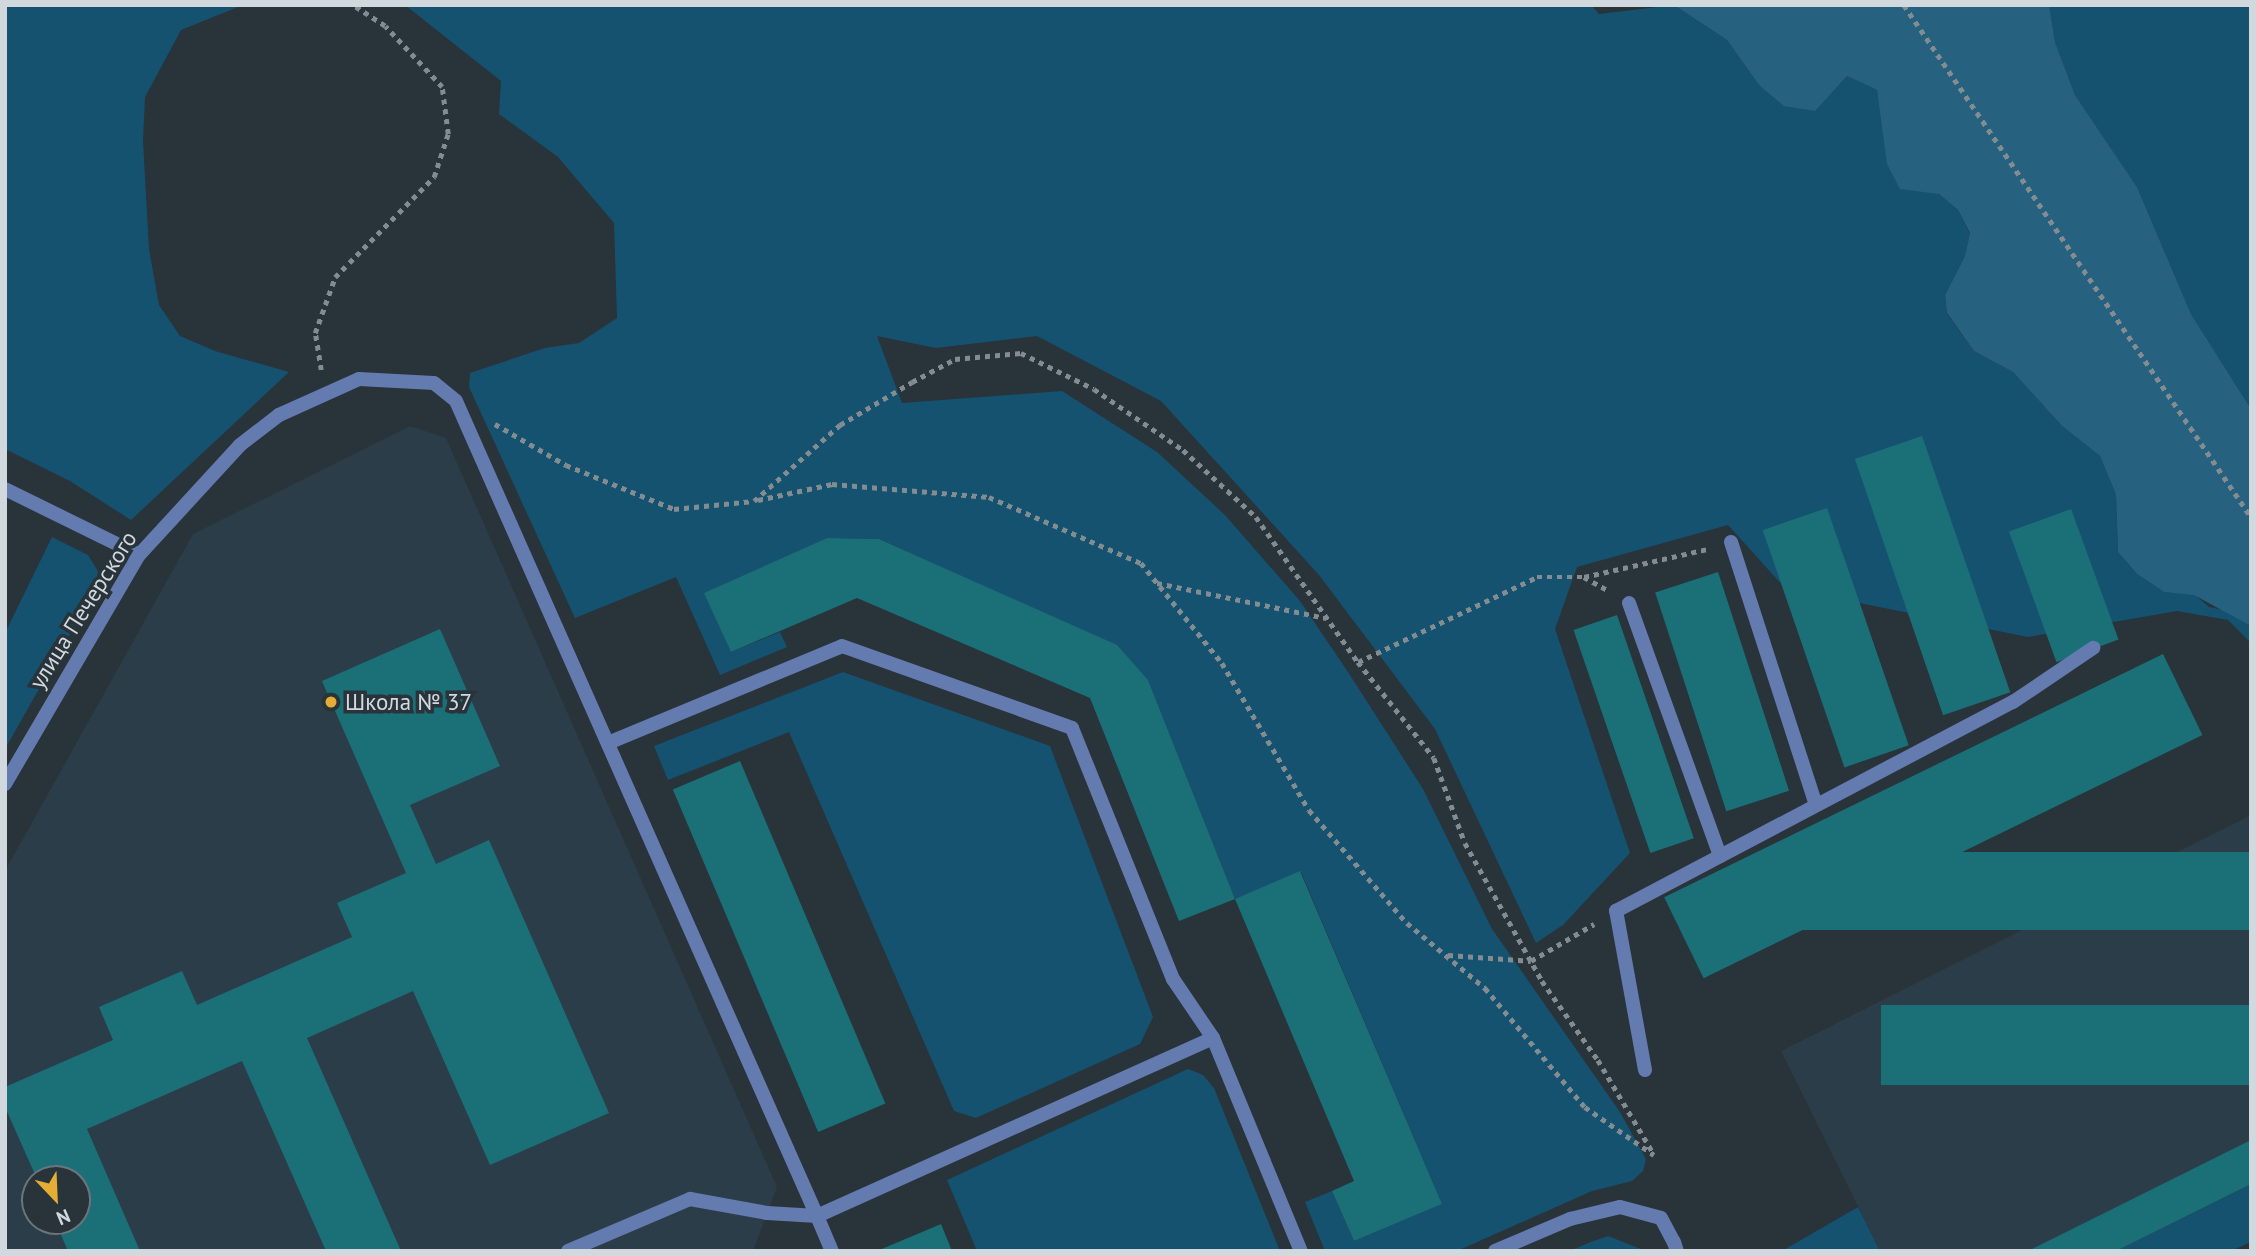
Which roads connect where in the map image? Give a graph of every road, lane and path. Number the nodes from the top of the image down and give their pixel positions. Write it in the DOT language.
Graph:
graph roads {
  1 [pos="353,5"];
  2 [pos="1905,5"];
  3 [pos="324,391"];
  4 [pos="456,401"];
  5 [pos="5,489"];
  6 [pos="754,501"];
  7 [pos="2251,517"];
  8 [pos="1731,542"];
  9 [pos="139,555"];
  10 [pos="1157,583"];
  11 [pos="1629,603"];
  12 [pos="1327,618"];
  13 [pos="2093,648"];
  14 [pos="1358,662"];
  15 [pos="608,743"];
  16 [pos="5,784"];
  17 [pos="1816,805"];
  18 [pos="1720,856"];
  19 [pos="1616,911"];
  20 [pos="1446,955"];
  21 [pos="1531,961"];
  22 [pos="1213,1038"];
  23 [pos="1645,1070"];
  24 [pos="817,1216"];
  25 [pos="1675,1247"];
  26 [pos="568,1251"];
  27 [pos="832,1251"];
  28 [pos="1301,1251"];
  29 [pos="1495,1251"];
  1 -- 3 [label="path"];
  2 -- 7 [label="path"];
  3 -- 4 [label="lane, улица Печерского"];
  3 -- 9 [label="lane, улица Печерского"];
  4 -- 6 [label="path"];
  4 -- 15 [label="lane"];
  5 -- 9 [label="lane"];
  6 -- 10 [label="path"];
  6 -- 12 [label="path"];
  8 -- 14 [label="path"];
  8 -- 17 [label="lane"];
  9 -- 16 [label="lane, улица Печерского"];
  10 -- 12 [label="path"];
  10 -- 20 [label="path"];
  11 -- 18 [label="lane"];
  12 -- 14 [label="path"];
  13 -- 17 [label="lane"];
  14 -- 21 [label="path"];
  15 -- 22 [label="lane"];
  15 -- 24 [label="lane"];
  17 -- 18 [label="lane"];
  18 -- 19 [label="lane"];
  19 -- 21 [label="path"];
  19 -- 23 [label="lane"];
  20 -- 21 [label="path"];
  20 -- 21 [label="path"];
  22 -- 24 [label="lane"];
  22 -- 28 [label="lane"];
  24 -- 26 [label="lane"];
  24 -- 27 [label="lane"];
  25 -- 29 [label="lane"];
}
